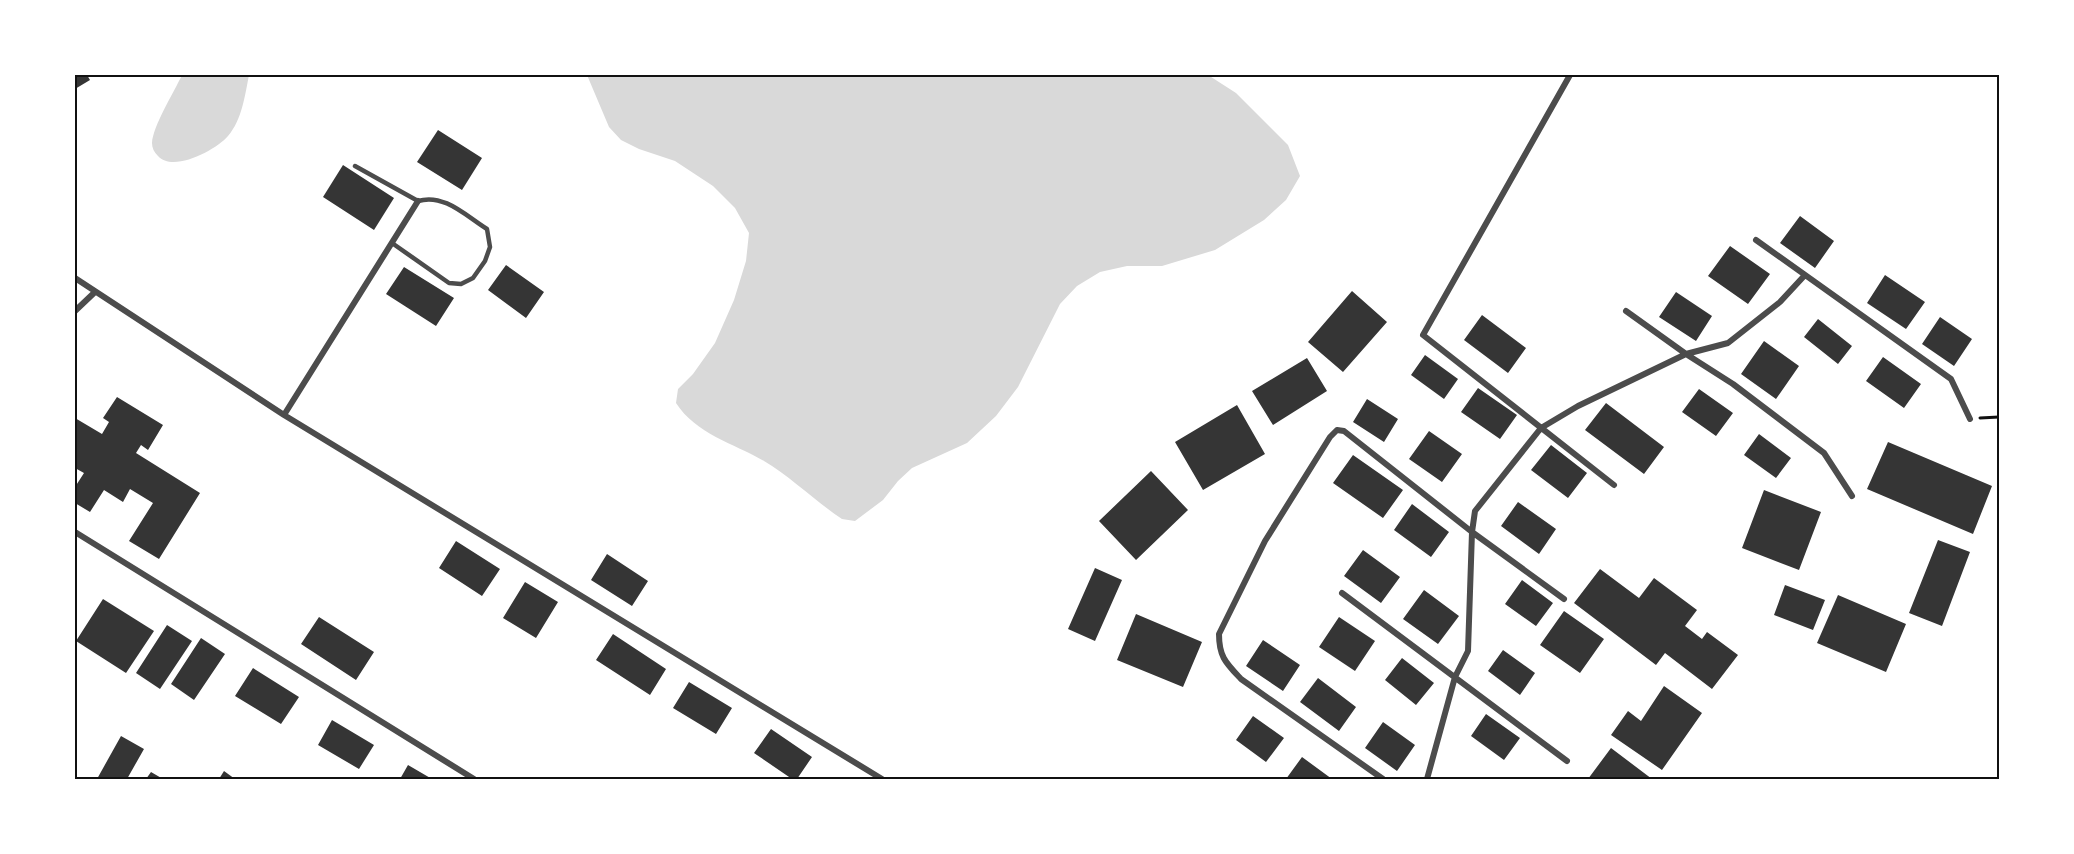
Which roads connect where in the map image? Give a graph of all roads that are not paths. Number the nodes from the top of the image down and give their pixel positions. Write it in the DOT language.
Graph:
graph roads {
  1 [pos="1570,75"];
  2 [pos="356,166"];
  3 [pos="418,201"];
  4 [pos="1756,240"];
  5 [pos="392,243"];
  6 [pos="1805,275"];
  7 [pos="75,278"];
  8 [pos="95,292"];
  9 [pos="75,311"];
  10 [pos="1626,311"];
  11 [pos="1686,354"];
  12 [pos="284,415"];
  13 [pos="1970,419"];
  14 [pos="1541,428"];
  15 [pos="1614,485"];
  16 [pos="1852,496"];
  17 [pos="75,532"];
  18 [pos="1472,532"];
  19 [pos="1341,593"];
  20 [pos="1564,599"];
  21 [pos="1455,677"];
  22 [pos="1567,761"];
  23 [pos="474,779"];
  24 [pos="882,779"];
  25 [pos="1383,779"];
  26 [pos="1427,779"];
  1 -- 14 [label="street"];
  2 -- 3 [label="lane"];
  3 -- 5 [label="street"];
  3 -- 5 [label="lane"];
  4 -- 6 [label="street"];
  5 -- 12 [label="street"];
  6 -- 11 [label="street"];
  6 -- 13 [label="street"];
  7 -- 8 [label="street"];
  8 -- 9 [label="street"];
  8 -- 12 [label="street"];
  10 -- 11 [label="street"];
  11 -- 14 [label="street"];
  11 -- 16 [label="street"];
  12 -- 24 [label="street"];
  14 -- 15 [label="street"];
  14 -- 18 [label="street"];
  17 -- 23 [label="street"];
  18 -- 20 [label="street"];
  18 -- 21 [label="street"];
  18 -- 25 [label="street"];
  19 -- 21 [label="street"];
  21 -- 22 [label="street"];
  21 -- 26 [label="street"];
}
